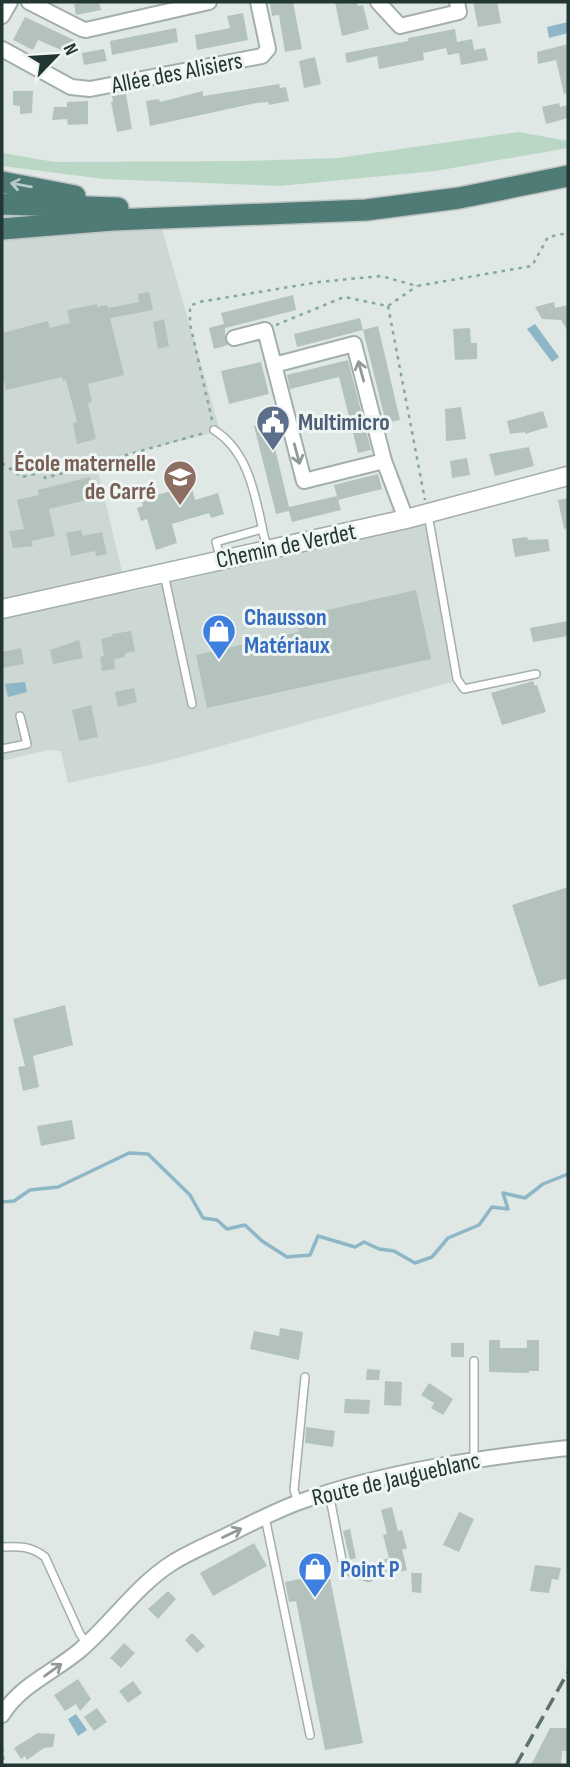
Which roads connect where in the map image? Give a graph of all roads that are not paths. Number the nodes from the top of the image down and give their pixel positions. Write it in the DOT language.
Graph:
graph roads {
  1 [pos="10,2"];
  2 [pos="29,2"];
  3 [pos="209,2"];
  4 [pos="258,2"];
  5 [pos="379,2"];
  6 [pos="457,2"];
  7 [pos="2,16"];
  8 [pos="2,49"];
  9 [pos="568,176"];
  10 [pos="2,182"];
  11 [pos="2,204"];
  12 [pos="136,208"];
  13 [pos="285,211"];
  14 [pos="2,229"];
  15 [pos="234,338"];
  16 [pos="274,365"];
  17 [pos="214,430"];
  18 [pos="384,461"];
  19 [pos="568,475"];
  20 [pos="428,514"];
  21 [pos="406,519"];
  22 [pos="263,531"];
  23 [pos="268,551"];
  24 [pos="221,560"];
  25 [pos="164,573"];
  26 [pos="2,609"];
  27 [pos="536,674"];
  28 [pos="192,704"];
  29 [pos="20,716"];
  30 [pos="2,749"];
  31 [pos="474,1361"];
  32 [pos="306,1377"];
  33 [pos="568,1448"];
  34 [pos="474,1460"];
  35 [pos="329,1492"];
  36 [pos="299,1502"];
  37 [pos="265,1517"];
  38 [pos="2,1547"];
  39 [pos="369,1577"];
  40 [pos="87,1644"];
  41 [pos="2,1715"];
  42 [pos="310,1735"];
  1 -- 7 [label="street"];
  2 -- 3 [label="street"];
  4 -- 8 [label="street, Allée des Alisiers"];
  5 -- 6 [label="street"];
  9 -- 13 [label="highway"];
  12 -- 10 [label="highway, one-way"];
  11 -- 12 [label="highway"];
  12 -- 13 [label="highway"];
  13 -- 14 [label="highway"];
  15 -- 16 [label="street"];
  16 -- 18 [label="street, one-way"];
  18 -- 16 [label="street, one-way"];
  17 -- 22 [label="lane"];
  18 -- 21 [label="street"];
  19 -- 20 [label="street, Chemin de Verdet"];
  20 -- 21 [label="street, Chemin de Verdet"];
  20 -- 27 [label="lane"];
  21 -- 23 [label="street, Chemin de Verdet"];
  22 -- 23 [label="lane"];
  22 -- 24 [label="lane"];
  23 -- 24 [label="street, Chemin de Verdet"];
  24 -- 25 [label="street, Chemin de Verdet"];
  25 -- 26 [label="street, Chemin de Verdet"];
  25 -- 28 [label="lane"];
  29 -- 30 [label="lane"];
  31 -- 34 [label="lane"];
  32 -- 36 [label="lane"];
  33 -- 34 [label="street, Route de Jaugueblanc"];
  34 -- 35 [label="street, Route de Jaugueblanc"];
  35 -- 36 [label="street, Route de Jaugueblanc"];
  35 -- 39 [label="lane"];
  36 -- 37 [label="street, Route de Jaugueblanc"];
  40 -- 37 [label="street, Route de Jaugueblanc, one-way"];
  37 -- 42 [label="lane"];
  38 -- 40 [label="lane"];
  41 -- 40 [label="street, Route de Jaugueblanc, one-way"];
}
